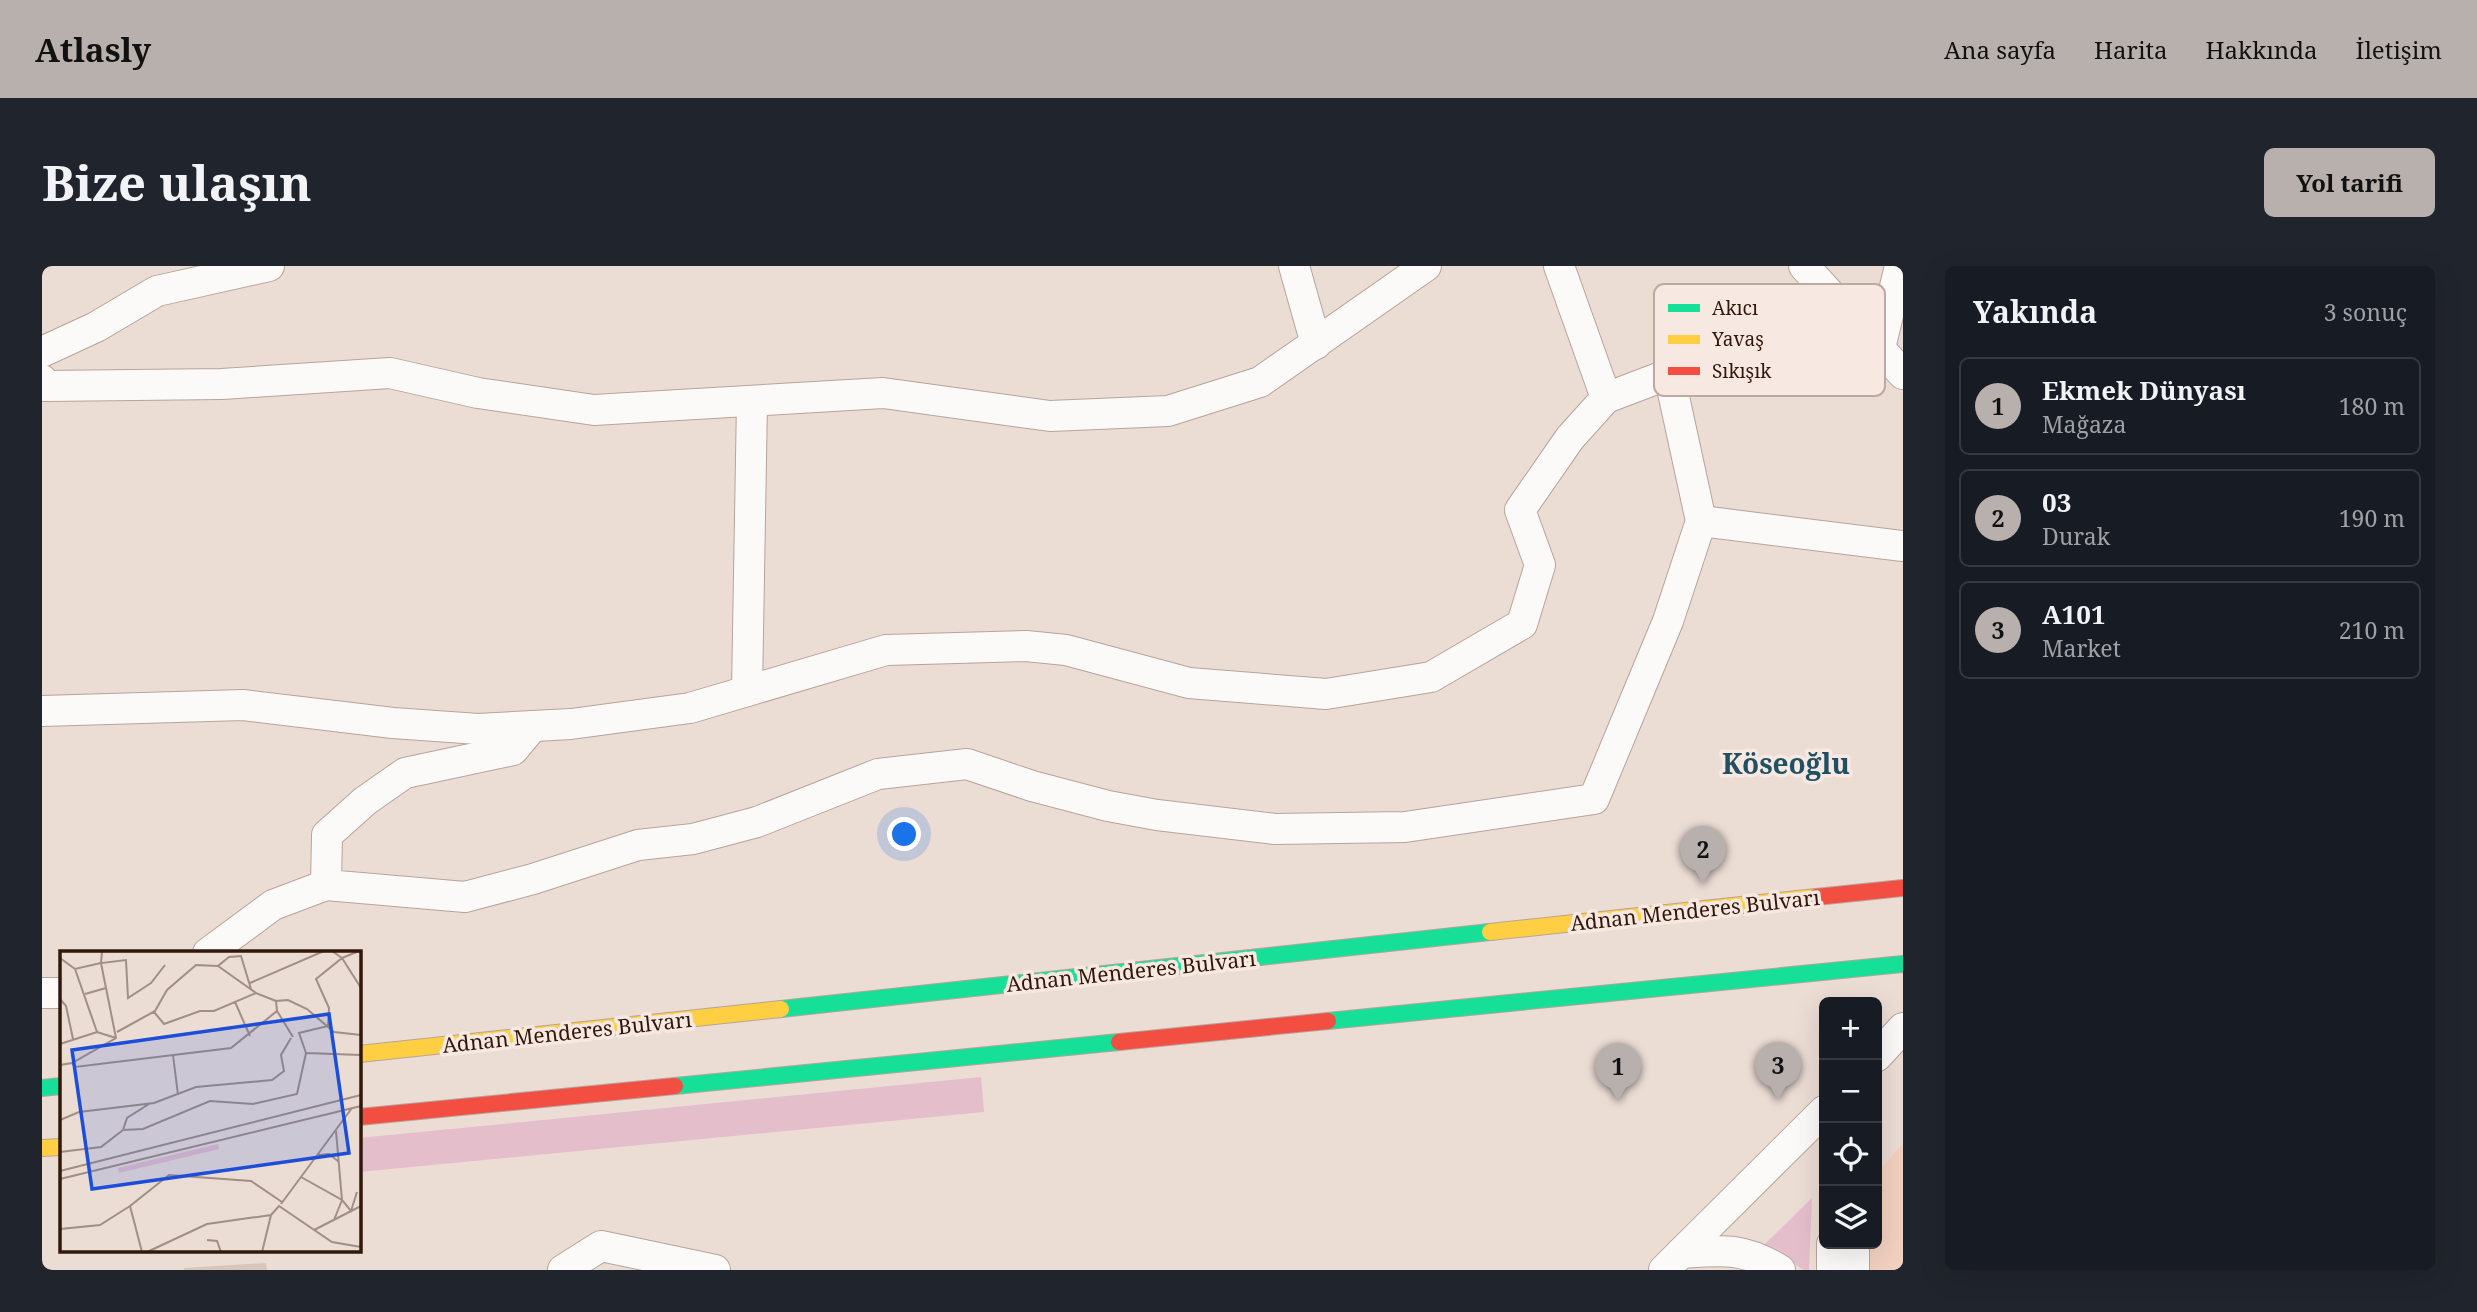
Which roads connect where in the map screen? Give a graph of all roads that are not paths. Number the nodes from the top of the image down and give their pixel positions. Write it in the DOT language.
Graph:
graph roads {
  1 [pos="269,266"];
  2 [pos="1294,266"];
  3 [pos="1426,266"];
  4 [pos="1559,266"];
  5 [pos="1804,266"];
  6 [pos="1900,266"];
  7 [pos="1821,284"];
  8 [pos="1885,328"];
  9 [pos="1316,344"];
  10 [pos="42,352"];
  11 [pos="1885,354"];
  12 [pos="1903,374"];
  13 [pos="42,380"];
  14 [pos="1654,380"];
  15 [pos="1674,396"];
  16 [pos="1606,398"];
  17 [pos="752,401"];
  18 [pos="1701,521"];
  19 [pos="1903,546"];
  20 [pos="747,691"];
  21 [pos="42,710"];
  22 [pos="533,726"];
  23 [pos="326,885"];
  24 [pos="1903,888"];
  25 [pos="211,951"];
  26 [pos="1903,964"];
  27 [pos="42,993"];
  28 [pos="60,993"];
  29 [pos="1903,1028"];
  30 [pos="1882,1051"];
  31 [pos="360,1054"];
  32 [pos="60,1086"];
  33 [pos="42,1088"];
  34 [pos="1819,1116"];
  35 [pos="360,1117"];
  36 [pos="60,1147"];
  37 [pos="42,1149"];
  38 [pos="1832,1249"];
  39 [pos="1854,1249"];
  40 [pos="1672,1261"];
  41 [pos="563,1270"];
  42 [pos="715,1270"];
  43 [pos="1780,1270"];
  44 [pos="1832,1270"];
  45 [pos="1854,1270"];
  1 -- 10 [label="street"];
  2 -- 9 [label="street"];
  3 -- 9 [label="street"];
  4 -- 16 [label="street"];
  5 -- 7 [label="street"];
  6 -- 8 [label="street"];
  9 -- 17 [label="street"];
  11 -- 12 [label="street"];
  13 -- 17 [label="street"];
  14 -- 16 [label="street"];
  15 -- 18 [label="street"];
  16 -- 20 [label="street"];
  17 -- 20 [label="street"];
  18 -- 19 [label="street"];
  18 -- 23 [label="street"];
  20 -- 22 [label="street"];
  21 -- 22 [label="street"];
  22 -- 23 [label="street"];
  23 -- 25 [label="street"];
  24 -- 31 [label="highway, Adnan Menderes Bulvarı"];
  26 -- 35 [label="highway"];
  27 -- 28 [label="street"];
  29 -- 30 [label="street"];
  32 -- 33 [label="highway"];
  34 -- 40 [label="street"];
  36 -- 37 [label="highway"];
  38 -- 44 [label="street"];
  39 -- 45 [label="street"];
  40 -- 43 [label="street"];
  41 -- 42 [label="street"];
}
